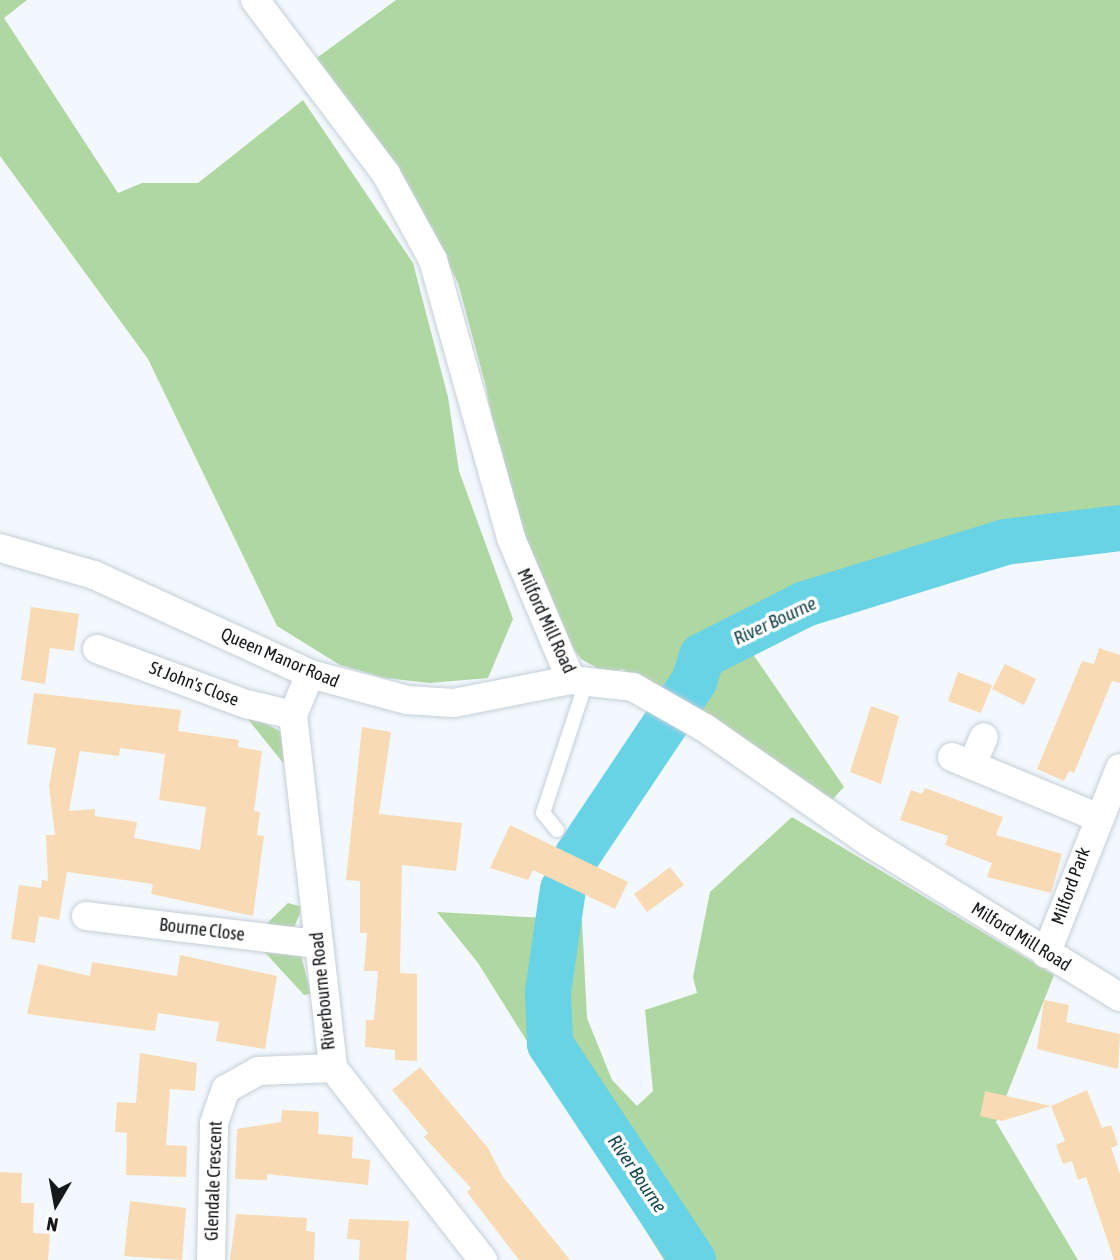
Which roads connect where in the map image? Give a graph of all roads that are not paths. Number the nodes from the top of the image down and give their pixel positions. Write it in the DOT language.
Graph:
graph roads {
  1 [pos="255,0"];
  2 [pos="0,548"];
  3 [pos="97,649"];
  4 [pos="310,674"];
  5 [pos="579,681"];
  6 [pos="293,715"];
  7 [pos="984,737"];
  8 [pos="1120,768"];
  9 [pos="1097,817"];
  10 [pos="557,830"];
  11 [pos="86,916"];
  12 [pos="318,944"];
  13 [pos="1046,954"];
  14 [pos="1120,997"];
  15 [pos="332,1068"];
  16 [pos="211,1260"];
  17 [pos="483,1260"];
  1 -- 5 [label="street, Milford Mill Road"];
  2 -- 4 [label="street, Queen Manor Road"];
  3 -- 6 [label="street, St John's Close"];
  4 -- 5 [label="street, Queen Manor Road"];
  4 -- 6 [label="street, Riverbourne Road"];
  5 -- 10 [label="lane"];
  5 -- 13 [label="street, Milford Mill Road"];
  6 -- 12 [label="street, Riverbourne Road"];
  7 -- 9 [label="street"];
  8 -- 9 [label="street, Milford Park"];
  9 -- 13 [label="street, Milford Park"];
  11 -- 12 [label="street, Bourne Close"];
  12 -- 15 [label="street, Riverbourne Road"];
  13 -- 14 [label="street, Milford Mill Road"];
  15 -- 16 [label="street, Glendale Crescent"];
  15 -- 17 [label="street, Riverbourne Road"];
}
